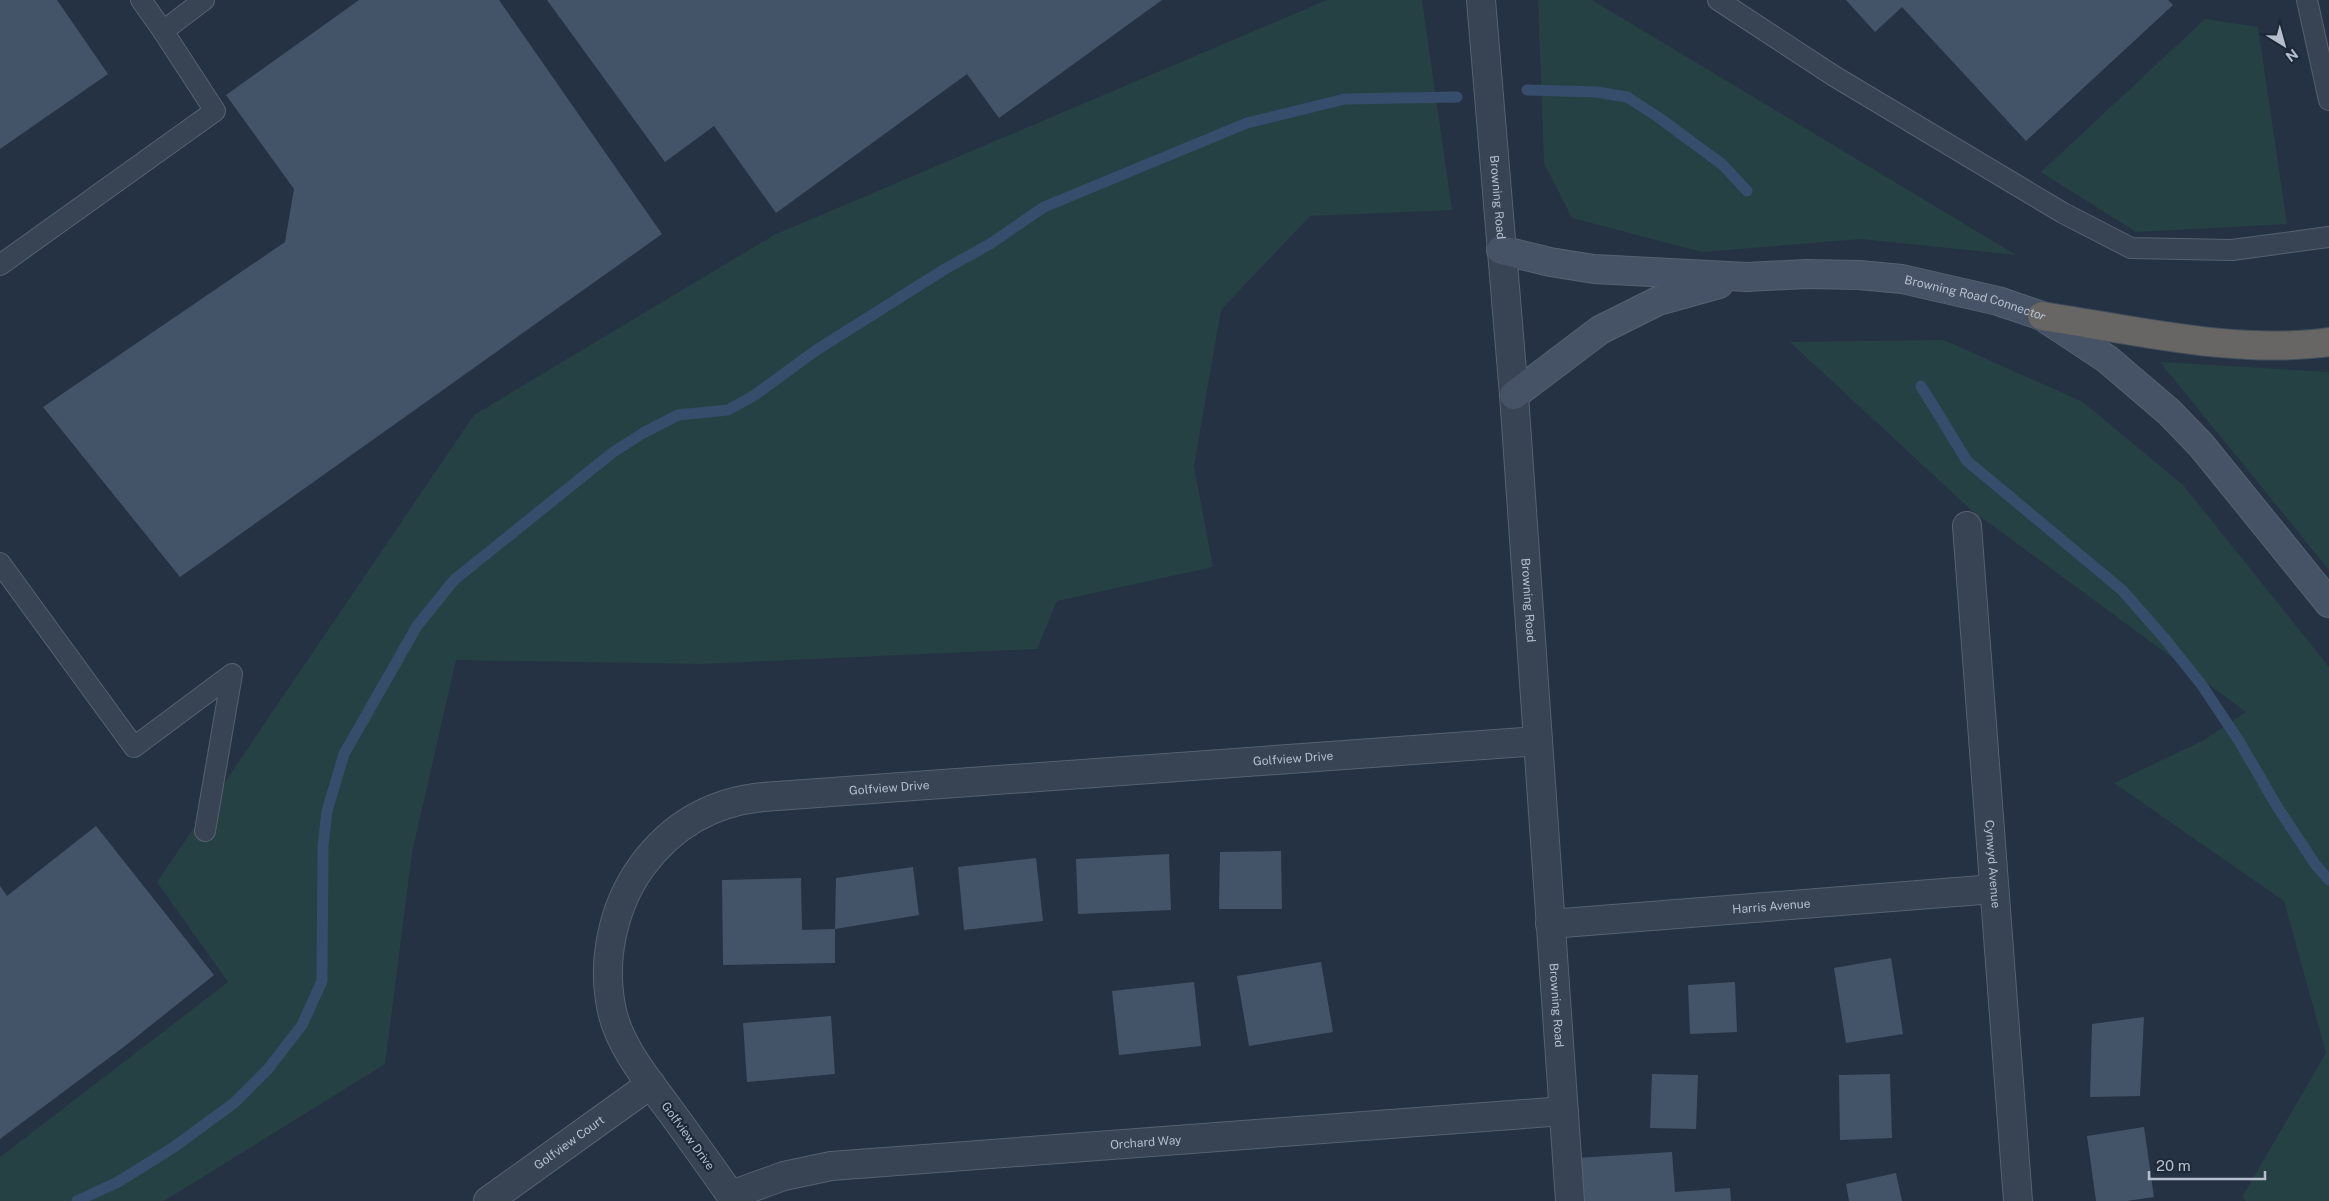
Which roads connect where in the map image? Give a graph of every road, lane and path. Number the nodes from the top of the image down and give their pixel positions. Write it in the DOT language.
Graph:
graph roads {
  1 [pos="142,0"];
  2 [pos="204,0"];
  3 [pos="1481,0"];
  4 [pos="1718,0"];
  5 [pos="2306,0"];
  6 [pos="163,31"];
  7 [pos="2329,100"];
  8 [pos="2329,232"];
  9 [pos="1501,250"];
  10 [pos="0,265"];
  11 [pos="1747,277"];
  12 [pos="2042,316"];
  13 [pos="2329,342"];
  14 [pos="1514,395"];
  15 [pos="1967,526"];
  16 [pos="0,563"];
  17 [pos="2329,603"];
  18 [pos="1538,741"];
  19 [pos="205,831"];
  20 [pos="1994,889"];
  21 [pos="1550,924"];
  22 [pos="651,1084"];
  23 [pos="1564,1111"];
  24 [pos="733,1198"];
  25 [pos="488,1201"];
  26 [pos="1570,1201"];
  27 [pos="2018,1201"];
  1 -- 6 [label="lane"];
  2 -- 6 [label="lane"];
  3 -- 9 [label="street, Browning Road"];
  4 -- 8 [label="lane"];
  5 -- 7 [label="lane"];
  6 -- 10 [label="lane"];
  9 -- 11 [label="main road, Browning Road Connector"];
  9 -- 14 [label="street, Browning Road"];
  11 -- 12 [label="main road, Browning Road Connector"];
  11 -- 14 [label="main road"];
  12 -- 13 [label="highway"];
  12 -- 17 [label="main road, Browning Road Connector"];
  14 -- 18 [label="street, Browning Road"];
  15 -- 20 [label="street, Cynwyd Avenue"];
  16 -- 19 [label="lane"];
  18 -- 21 [label="street, Browning Road"];
  18 -- 22 [label="street, Golfview Drive"];
  20 -- 21 [label="street, Harris Avenue"];
  20 -- 27 [label="street, Cynwyd Avenue"];
  21 -- 23 [label="street, Browning Road"];
  22 -- 24 [label="street, Golfview Drive"];
  22 -- 25 [label="street, Golfview Court"];
  23 -- 24 [label="street, Orchard Way"];
  23 -- 26 [label="street, Browning Road"];
}
